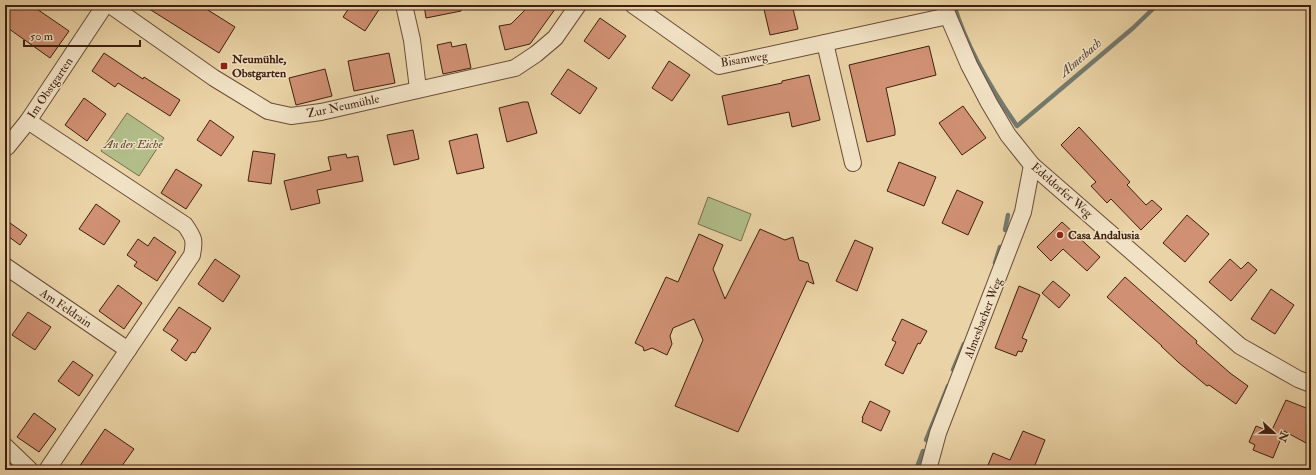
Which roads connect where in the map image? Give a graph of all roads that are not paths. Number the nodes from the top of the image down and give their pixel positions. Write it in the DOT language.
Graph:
graph roads {
  1 [pos="105,5"];
  2 [pos="110,5"];
  3 [pos="404,5"];
  4 [pos="578,5"];
  5 [pos="633,5"];
  6 [pos="946,11"];
  7 [pos="825,44"];
  8 [pos="418,90"];
  9 [pos="28,121"];
  10 [pos="5,148"];
  11 [pos="853,163"];
  12 [pos="1032,165"];
  13 [pos="5,266"];
  14 [pos="128,350"];
  15 [pos="1311,384"];
  16 [pos="5,446"];
  17 [pos="30,470"];
  18 [pos="47,470"];
  19 [pos="928,470"];
  1 -- 9 [label="street, Im Obstgarten"];
  2 -- 8 [label="street, Zur Neumühle"];
  3 -- 8 [label="street"];
  4 -- 8 [label="street, Zur Neumühle"];
  5 -- 7 [label="street, Bisamweg"];
  6 -- 7 [label="street, Bisamweg"];
  6 -- 12 [label="street, Edeldorfer Weg"];
  7 -- 11 [label="street"];
  9 -- 10 [label="street, Im Obstgarten"];
  9 -- 14 [label="street"];
  12 -- 15 [label="street, Edeldorfer Weg"];
  12 -- 19 [label="street, Almesbacher Weg"];
  13 -- 14 [label="street, Am Feldrain"];
  14 -- 18 [label="street"];
  16 -- 17 [label="street"];
}
